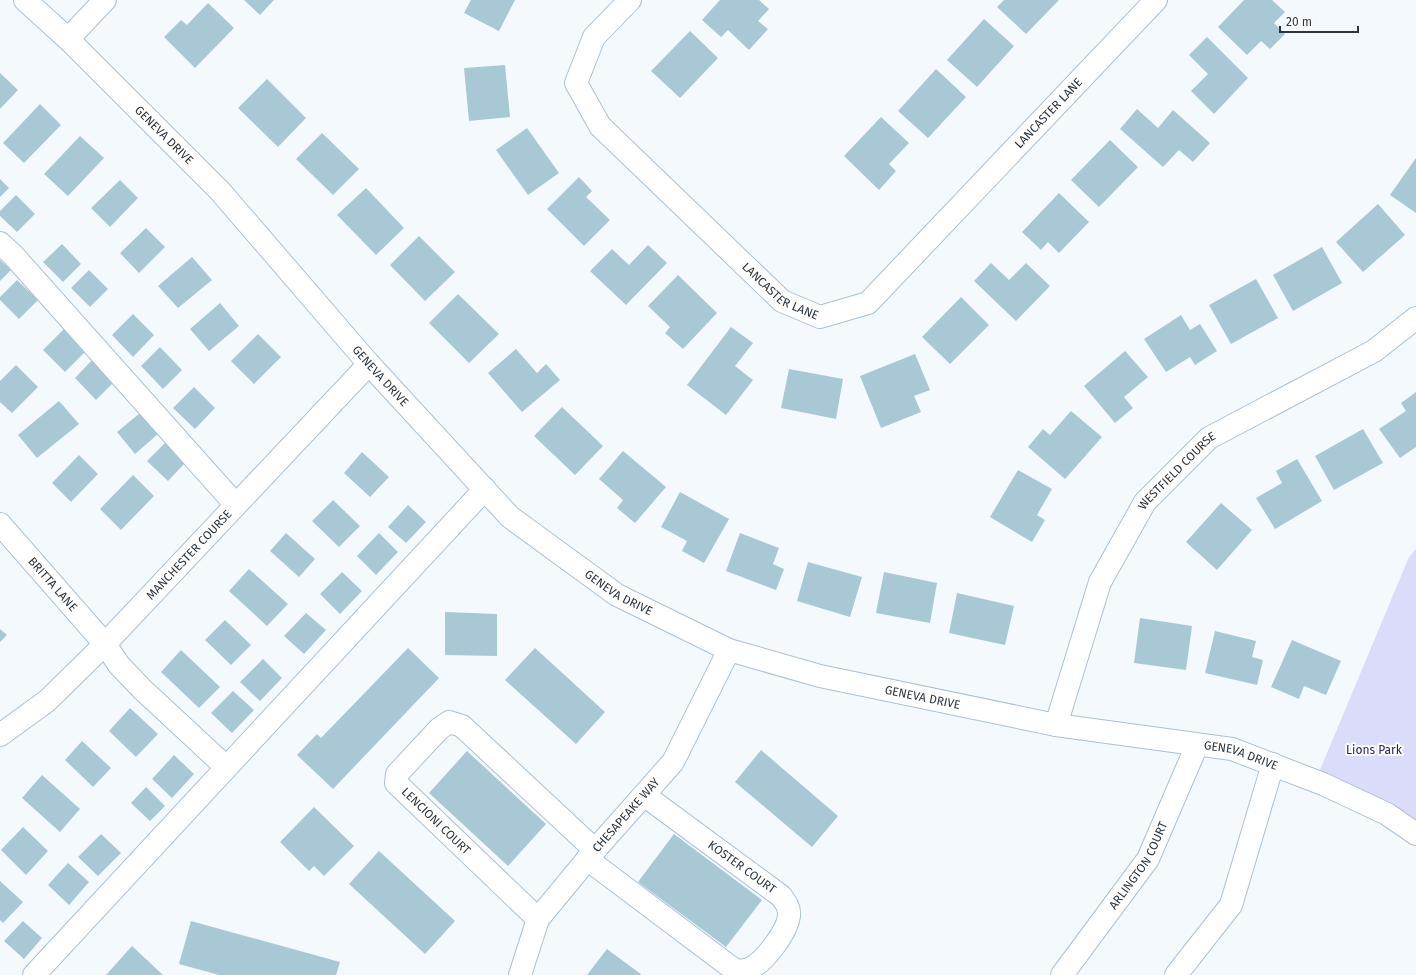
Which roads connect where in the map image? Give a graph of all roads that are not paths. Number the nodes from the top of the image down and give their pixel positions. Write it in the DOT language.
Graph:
graph roads {
  1 [pos="25,0"];
  2 [pos="105,0"];
  3 [pos="630,0"];
  4 [pos="1156,0"];
  5 [pos="68,39"];
  6 [pos="0,243"];
  7 [pos="1416,318"];
  8 [pos="369,364"];
  9 [pos="485,489"];
  10 [pos="236,505"];
  11 [pos="0,524"];
  12 [pos="105,644"];
  13 [pos="729,650"];
  14 [pos="1056,725"];
  15 [pos="0,735"];
  16 [pos="1197,745"];
  17 [pos="1272,764"];
  18 [pos="226,768"];
  19 [pos="644,795"];
  20 [pos="1416,834"];
  21 [pos="591,854"];
  22 [pos="538,919"];
  23 [pos="34,975"];
  24 [pos="520,975"];
  25 [pos="1062,975"];
  26 [pos="1176,975"];
  1 -- 5 [label="street, GENEVA DRIVE"];
  2 -- 5 [label="street"];
  3 -- 4 [label="street, LANCASTER LANE"];
  5 -- 8 [label="street, GENEVA DRIVE"];
  6 -- 10 [label="street"];
  7 -- 14 [label="street, WESTFIELD COURSE"];
  8 -- 9 [label="street, GENEVA DRIVE"];
  8 -- 10 [label="street, MANCHESTER COURSE"];
  9 -- 13 [label="street, GENEVA DRIVE"];
  9 -- 18 [label="street"];
  10 -- 12 [label="street, MANCHESTER COURSE"];
  11 -- 12 [label="street, BRITTA LANE"];
  12 -- 15 [label="street, MANCHESTER COURSE"];
  12 -- 18 [label="street, BRITTA LANE"];
  13 -- 14 [label="street, GENEVA DRIVE"];
  13 -- 19 [label="street, CHESAPEAKE WAY"];
  14 -- 16 [label="street, GENEVA DRIVE"];
  16 -- 17 [label="street, GENEVA DRIVE"];
  16 -- 25 [label="street, ARLINGTON COURT"];
  17 -- 20 [label="street, GENEVA DRIVE"];
  17 -- 26 [label="street"];
  18 -- 23 [label="street"];
  19 -- 21 [label="street, CHESAPEAKE WAY"];
  19 -- 21 [label="street, KOSTER COURT"];
  21 -- 22 [label="street, CHESAPEAKE WAY"];
  21 -- 22 [label="street, LENCIONI COURT"];
  22 -- 24 [label="street, CHESAPEAKE WAY"];
}
